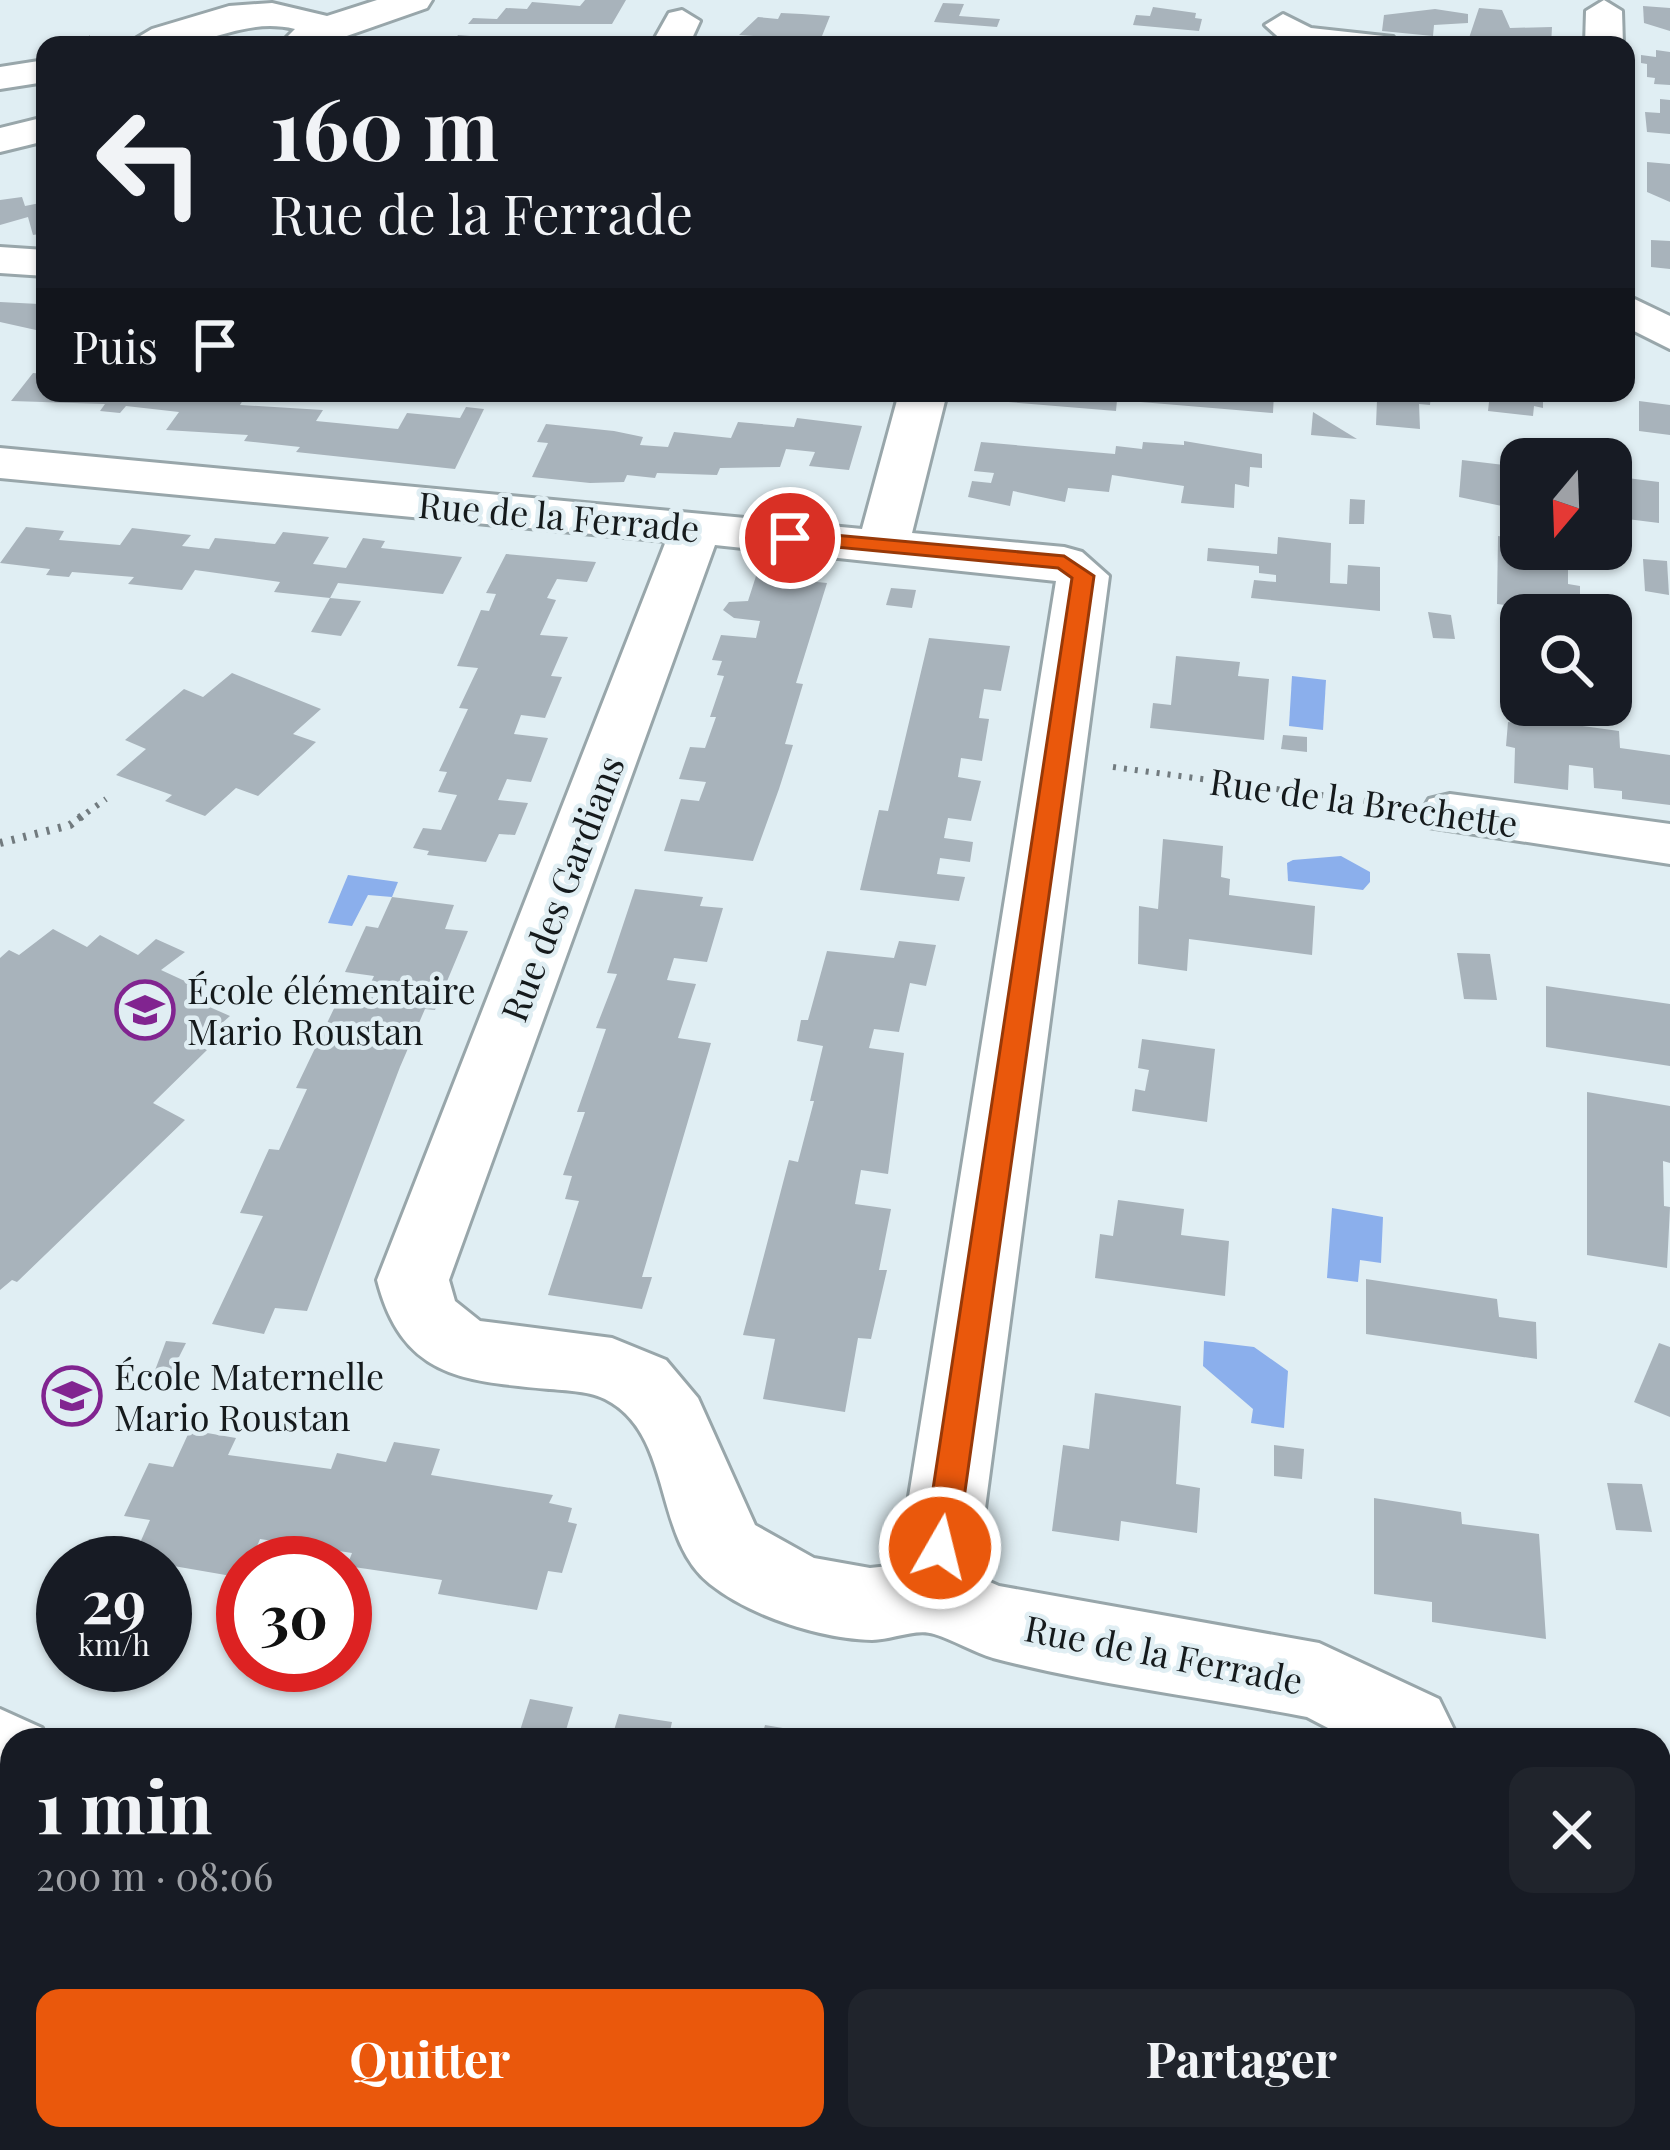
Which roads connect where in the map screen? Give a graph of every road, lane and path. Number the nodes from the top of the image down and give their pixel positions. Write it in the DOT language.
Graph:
graph roads {
  1 [pos="414,0"];
  2 [pos="282,16"];
  3 [pos="1283,25"];
  4 [pos="187,36"];
  5 [pos="1298,36"];
  6 [pos="36,131"];
  7 [pos="0,140"];
  8 [pos="0,260"];
  9 [pos="36,262"];
  10 [pos="1635,314"];
  11 [pos="1670,335"];
  12 [pos="920,402"];
  13 [pos="0,463"];
  14 [pos="696,528"];
  15 [pos="883,547"];
  16 [pos="1058,760"];
  17 [pos="106,799"];
  18 [pos="1450,813"];
  19 [pos="0,843"];
  20 [pos="1670,844"];
  21 [pos="933,1595"];
  22 [pos="1410,1728"];
  1 -- 2 [label="street"];
  2 -- 4 [label="street"];
  3 -- 5 [label="street"];
  6 -- 7 [label="street"];
  8 -- 9 [label="street"];
  10 -- 11 [label="street"];
  12 -- 15 [label="street"];
  13 -- 14 [label="street, Rue de la Ferrade"];
  14 -- 15 [label="street, Rue de la Ferrade"];
  14 -- 21 [label="street, Rue des Gardians"];
  15 -- 16 [label="street, Rue de la Ferrade"];
  16 -- 18 [label="path, Rue de la Brechette"];
  16 -- 21 [label="street, Rue de la Ferrade"];
  17 -- 19 [label="path"];
  18 -- 20 [label="street, Rue de la Brechette"];
  21 -- 22 [label="street, Rue de la Ferrade"];
}
